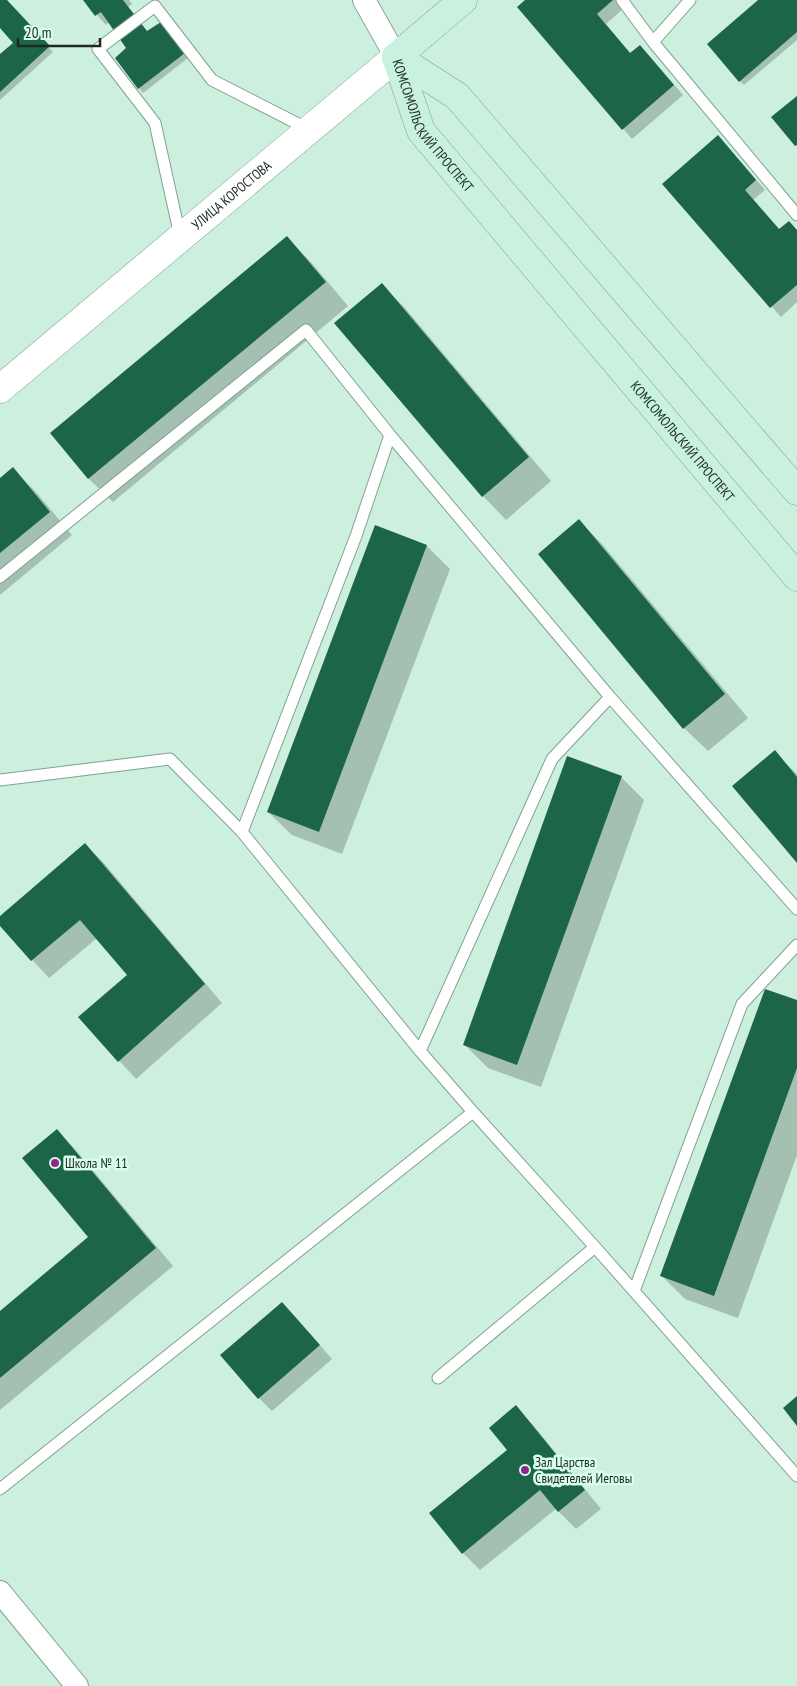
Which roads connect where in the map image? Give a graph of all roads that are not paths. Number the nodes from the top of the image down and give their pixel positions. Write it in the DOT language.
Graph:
graph roads {
  1 [pos="364,0"];
  2 [pos="463,0"];
  3 [pos="622,0"];
  4 [pos="690,0"];
  5 [pos="154,3"];
  6 [pos="653,42"];
  7 [pos="396,57"];
  8 [pos="310,130"];
  9 [pos="797,215"];
  10 [pos="181,237"];
  11 [pos="0,389"];
  12 [pos="390,435"];
  13 [pos="797,491"];
  14 [pos="0,577"];
  15 [pos="797,577"];
  16 [pos="610,697"];
  17 [pos="0,780"];
  18 [pos="242,832"];
  19 [pos="797,909"];
  20 [pos="797,945"];
  21 [pos="420,1050"];
  22 [pos="473,1112"];
  23 [pos="595,1247"];
  24 [pos="634,1291"];
  25 [pos="438,1378"];
  26 [pos="797,1476"];
  27 [pos="0,1489"];
  28 [pos="0,1592"];
  29 [pos="77,1686"];
  1 -- 7 [label="street"];
  2 -- 7 [label="main road, УЛИЦА КОРОСТОВА"];
  3 -- 6 [label="lane"];
  4 -- 6 [label="lane"];
  5 -- 8 [label="lane"];
  5 -- 10 [label="lane"];
  6 -- 9 [label="lane"];
  7 -- 8 [label="street, УЛИЦА КОРОСТОВА"];
  7 -- 13 [label="main road, КОМСОМОЛЬСКИЙ ПРОСПЕКТ"];
  7 -- 15 [label="main road, КОМСОМОЛЬСКИЙ ПРОСПЕКТ"];
  8 -- 10 [label="street, УЛИЦА КОРОСТОВА"];
  10 -- 11 [label="street, УЛИЦА КОРОСТОВА"];
  12 -- 14 [label="lane"];
  12 -- 16 [label="lane"];
  12 -- 18 [label="lane"];
  16 -- 19 [label="lane"];
  16 -- 21 [label="lane"];
  17 -- 18 [label="lane"];
  18 -- 21 [label="lane"];
  20 -- 24 [label="lane"];
  21 -- 22 [label="lane"];
  22 -- 23 [label="lane"];
  22 -- 27 [label="lane"];
  23 -- 24 [label="lane"];
  23 -- 25 [label="lane"];
  24 -- 26 [label="lane"];
  28 -- 29 [label="street"];
}
